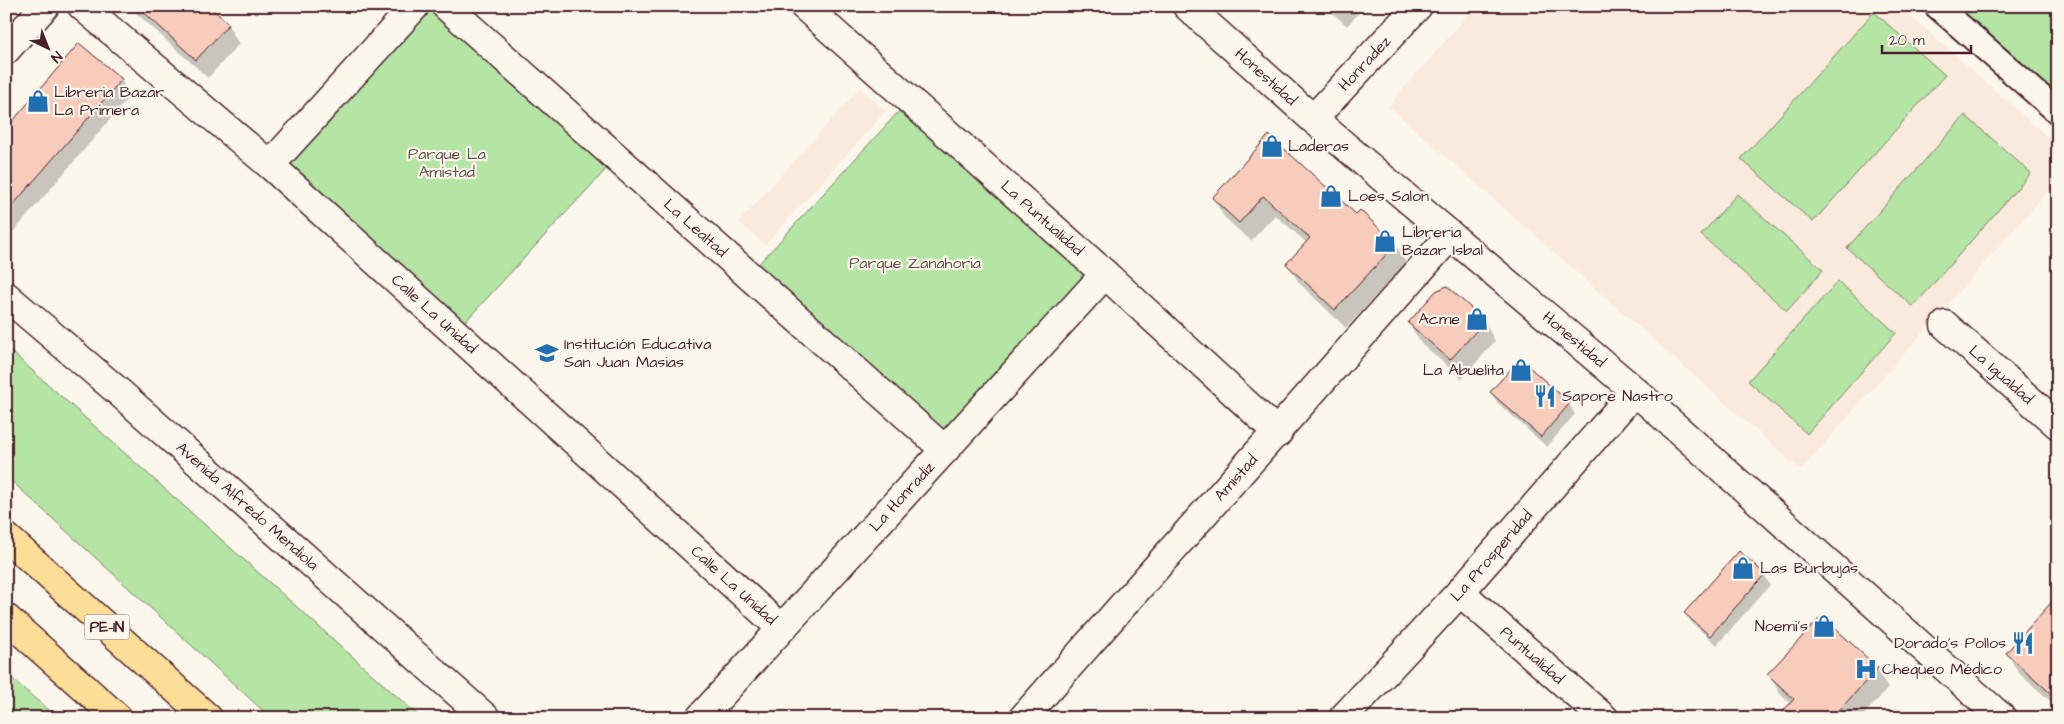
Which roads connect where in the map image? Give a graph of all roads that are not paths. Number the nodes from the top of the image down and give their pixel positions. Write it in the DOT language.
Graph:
graph roads {
  1 [pos="45,6"];
  2 [pos="82,6"];
  3 [pos="415,6"];
  4 [pos="446,6"];
  5 [pos="804,6"];
  6 [pos="1187,6"];
  7 [pos="1418,6"];
  8 [pos="1937,6"];
  9 [pos="6,50"];
  10 [pos="2058,112"];
  11 [pos="1313,119"];
  12 [pos="270,165"];
  13 [pos="1450,236"];
  14 [pos="1105,274"];
  15 [pos="6,296"];
  16 [pos="1945,325"];
  17 [pos="1635,391"];
  18 [pos="2058,425"];
  19 [pos="1278,433"];
  20 [pos="945,450"];
  21 [pos="6,537"];
  22 [pos="1460,592"];
  23 [pos="6,618"];
  24 [pos="780,628"];
  25 [pos="118,718"];
  26 [pos="208,718"];
  27 [pos="486,718"];
  28 [pos="700,718"];
  29 [pos="1023,718"];
  30 [pos="1343,718"];
  31 [pos="1604,718"];
  32 [pos="2002,718"];
  1 -- 9 [label="street"];
  2 -- 12 [label="street, Calle La Unidad"];
  3 -- 12 [label="street"];
  4 -- 20 [label="street, La Lealtad"];
  5 -- 14 [label="street, La Puntualidad"];
  6 -- 11 [label="street, Honestidad"];
  7 -- 11 [label="street, Honradez"];
  8 -- 10 [label="street"];
  11 -- 13 [label="street, Honestidad"];
  12 -- 24 [label="street, Calle La Unidad"];
  13 -- 17 [label="street, Honestidad"];
  13 -- 19 [label="street, Amistad"];
  14 -- 19 [label="street, La Puntualidad"];
  14 -- 20 [label="street, La Honradiz"];
  15 -- 27 [label="street, Avenida Alfredo Mendiola"];
  16 -- 18 [label="street, La Igualdad"];
  17 -- 22 [label="street, La Prosperidad"];
  17 -- 32 [label="street, Honestidad"];
  19 -- 29 [label="street, Amistad"];
  20 -- 24 [label="street, La Honradiz"];
  21 -- 26 [label="highway, PE-1N"];
  22 -- 30 [label="street, La Prosperidad"];
  22 -- 31 [label="street, Puntualidad"];
  23 -- 25 [label="highway"];
  24 -- 28 [label="street, La Honradiz"];
}
